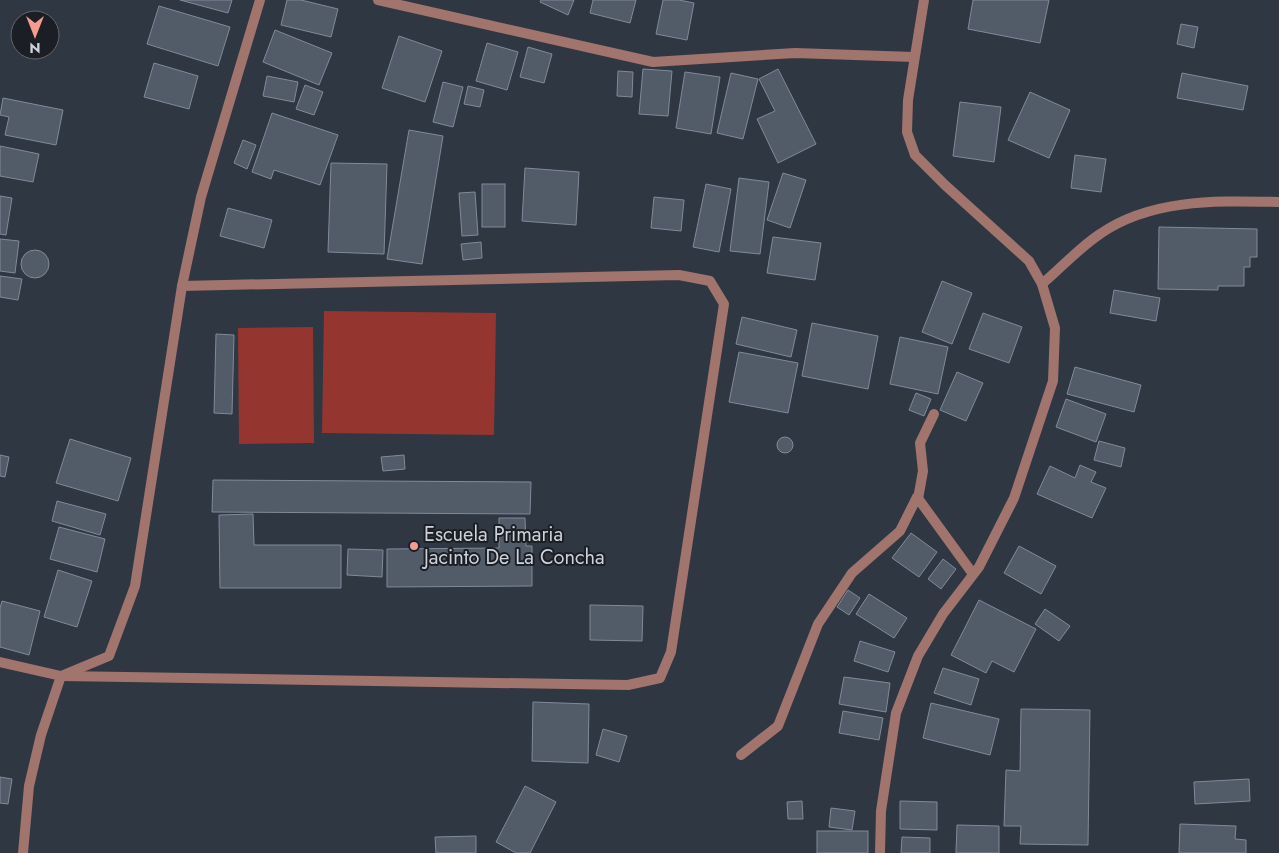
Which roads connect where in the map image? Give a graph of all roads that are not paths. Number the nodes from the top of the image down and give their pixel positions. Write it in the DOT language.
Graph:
graph roads {
  1 [pos="260,0"];
  2 [pos="378,0"];
  3 [pos="924,0"];
  4 [pos="417,4"];
  5 [pos="914,57"];
  6 [pos="1279,202"];
  7 [pos="1042,284"];
  8 [pos="182,286"];
  9 [pos="934,414"];
  10 [pos="918,499"];
  11 [pos="973,574"];
  12 [pos="0,662"];
  13 [pos="61,676"];
  14 [pos="741,755"];
  15 [pos="23,853"];
  16 [pos="880,853"];
  1 -- 8 [label="street"];
  2 -- 4 [label="street"];
  3 -- 5 [label="street"];
  4 -- 5 [label="street"];
  5 -- 7 [label="street"];
  6 -- 7 [label="street"];
  7 -- 11 [label="street"];
  8 -- 13 [label="street"];
  8 -- 13 [label="street"];
  9 -- 10 [label="street"];
  10 -- 11 [label="street"];
  10 -- 14 [label="street"];
  11 -- 16 [label="street"];
  12 -- 13 [label="street"];
  13 -- 15 [label="street"];
}
